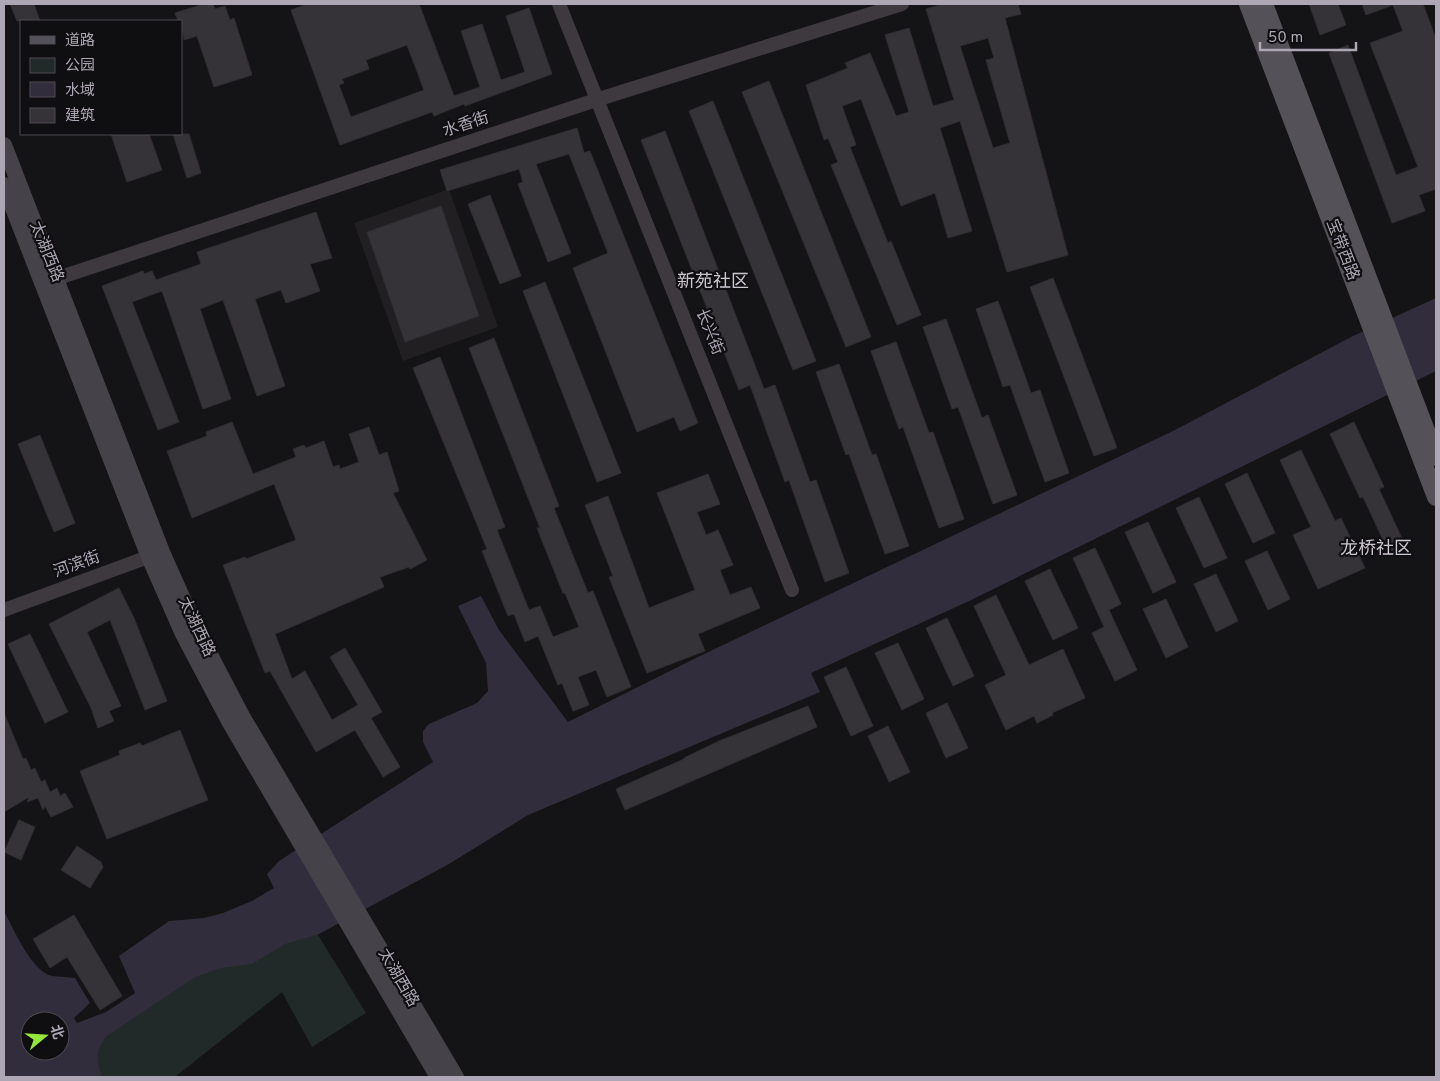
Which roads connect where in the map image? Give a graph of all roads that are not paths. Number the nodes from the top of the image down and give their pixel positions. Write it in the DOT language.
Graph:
graph roads {
  1 [pos="559,4"];
  2 [pos="902,4"];
  3 [pos="1248,4"];
  4 [pos="1264,4"];
  5 [pos="599,99"];
  6 [pos="4,145"];
  7 [pos="4,185"];
  8 [pos="50,281"];
  9 [pos="1376,318"];
  10 [pos="1404,396"];
  11 [pos="1436,457"];
  12 [pos="1436,497"];
  13 [pos="156,555"];
  14 [pos="792,590"];
  15 [pos="4,610"];
  16 [pos="357,923"];
  17 [pos="438,1077"];
  18 [pos="456,1077"];
  1 -- 5 [label="street, 长兴街"];
  2 -- 5 [label="street, 水香街"];
  3 -- 9 [label="main road, 宝带西路"];
  4 -- 9 [label="main road, 宝带西路"];
  5 -- 8 [label="street, 水香街"];
  5 -- 14 [label="street, 长兴街"];
  6 -- 8 [label="main road, 太湖西路"];
  7 -- 8 [label="main road, 太湖西路"];
  8 -- 13 [label="main road, 太湖西路"];
  9 -- 10 [label="main road, 宝带西路"];
  10 -- 11 [label="main road, 宝带西路"];
  10 -- 12 [label="main road, 宝带西路"];
  13 -- 15 [label="street, 河滨街"];
  13 -- 16 [label="main road, 太湖西路"];
  16 -- 17 [label="main road, 太湖西路"];
  16 -- 18 [label="main road, 太湖西路"];
}
